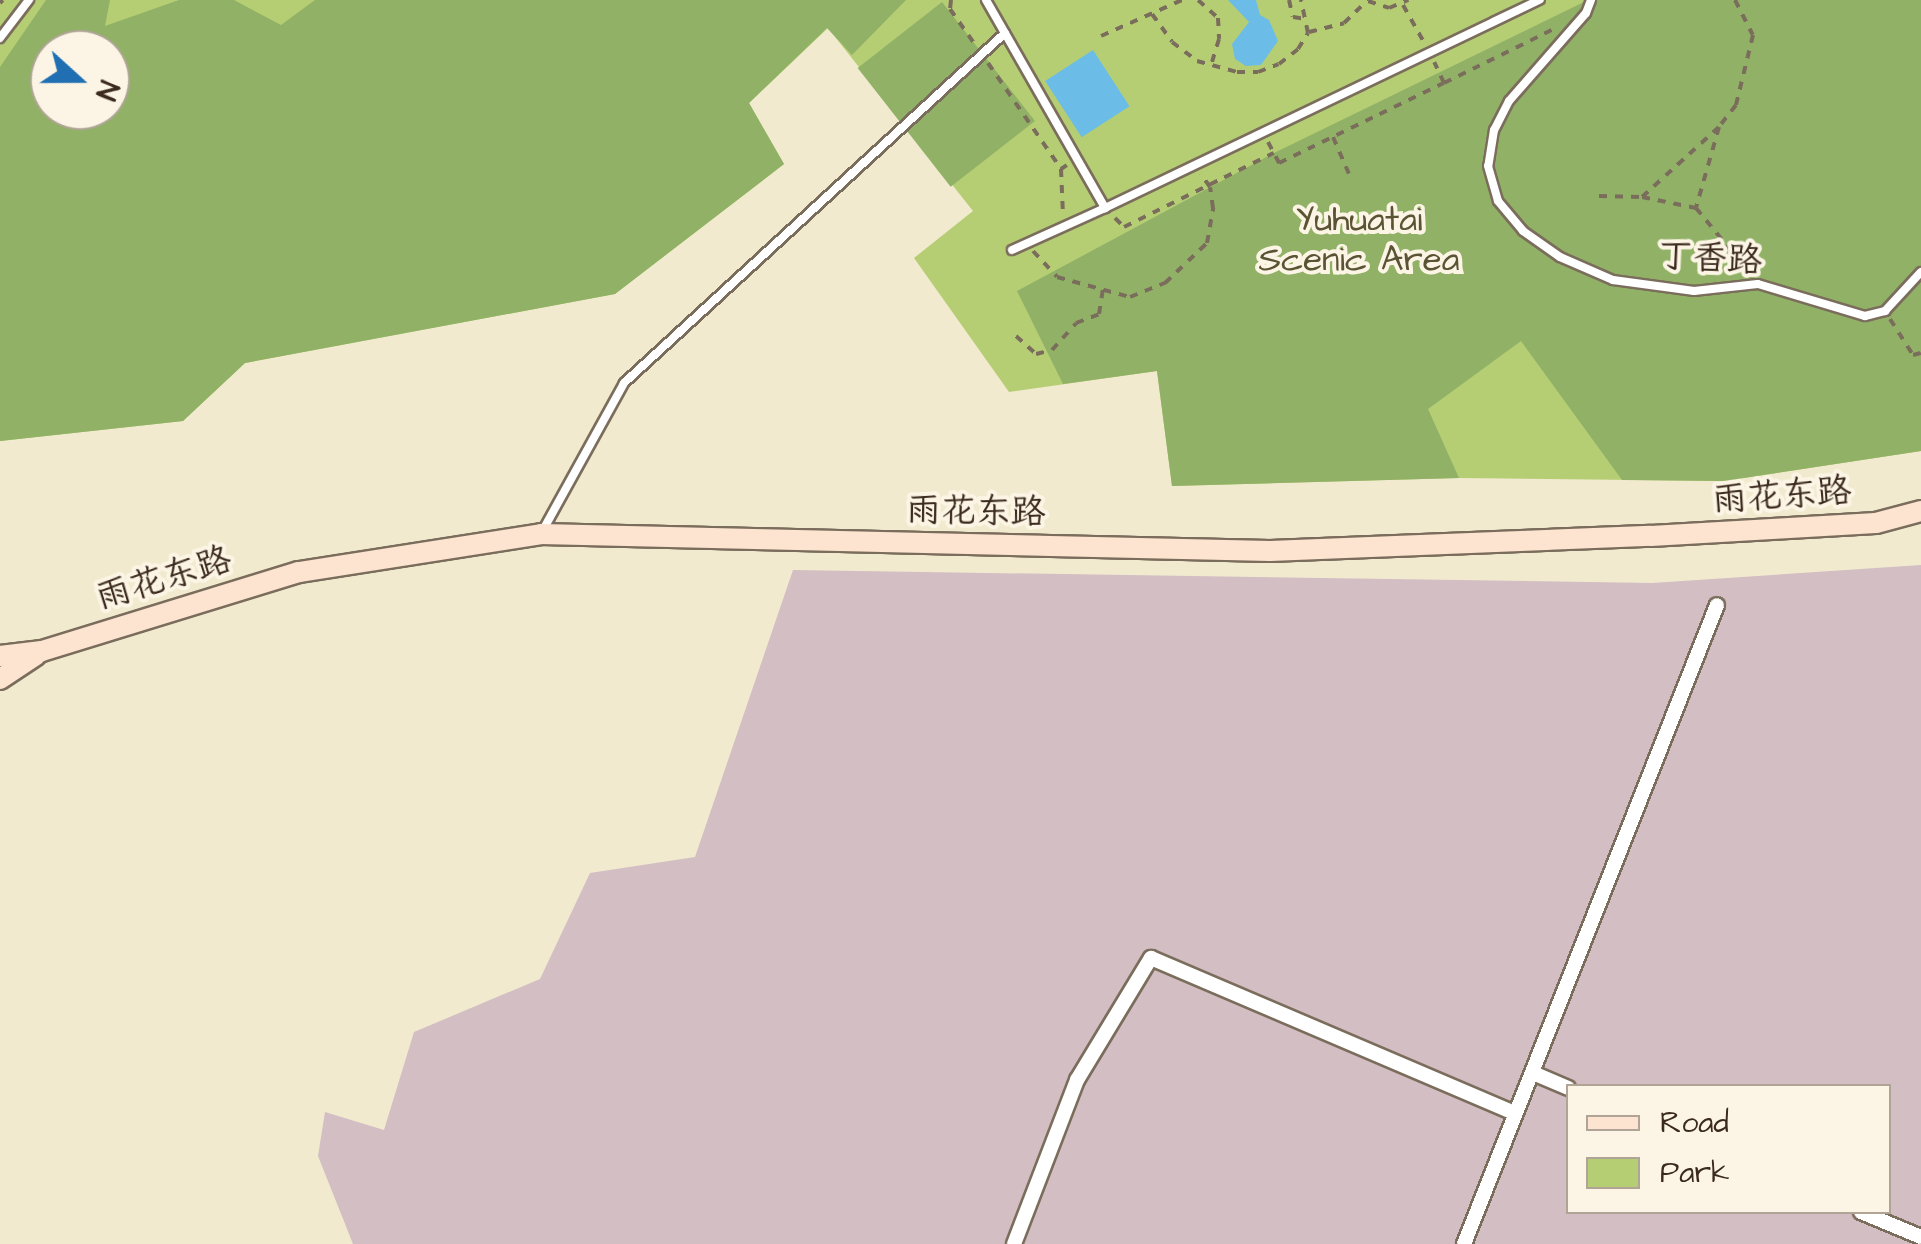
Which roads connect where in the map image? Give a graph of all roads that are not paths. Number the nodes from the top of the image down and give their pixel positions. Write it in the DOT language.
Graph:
graph roads {
  1 [pos="29,0"];
  2 [pos="986,0"];
  3 [pos="1540,0"];
  4 [pos="1591,0"];
  5 [pos="1005,33"];
  6 [pos="0,38"];
  7 [pos="1105,208"];
  8 [pos="1012,250"];
  9 [pos="1921,272"];
  10 [pos="1921,511"];
  11 [pos="541,534"];
  12 [pos="1717,605"];
  13 [pos="42,651"];
  14 [pos="0,656"];
  15 [pos="0,679"];
  16 [pos="1533,1073"];
  17 [pos="1566,1087"];
  18 [pos="1514,1113"];
  19 [pos="1867,1214"];
  20 [pos="1921,1237"];
  21 [pos="1014,1244"];
  22 [pos="1464,1244"];
  1 -- 6 [label="lane"];
  2 -- 5 [label="lane"];
  3 -- 7 [label="lane"];
  4 -- 9 [label="lane, 丁香路"];
  5 -- 7 [label="lane"];
  5 -- 11 [label="lane"];
  7 -- 8 [label="lane"];
  10 -- 11 [label="main road, 雨花东路"];
  11 -- 13 [label="main road, 雨花东路"];
  12 -- 16 [label="street"];
  13 -- 14 [label="main road, 雨花东路"];
  13 -- 15 [label="main road, 雨花东路"];
  16 -- 17 [label="street"];
  16 -- 18 [label="street"];
  18 -- 21 [label="street"];
  18 -- 22 [label="street"];
  19 -- 20 [label="street"];
}
